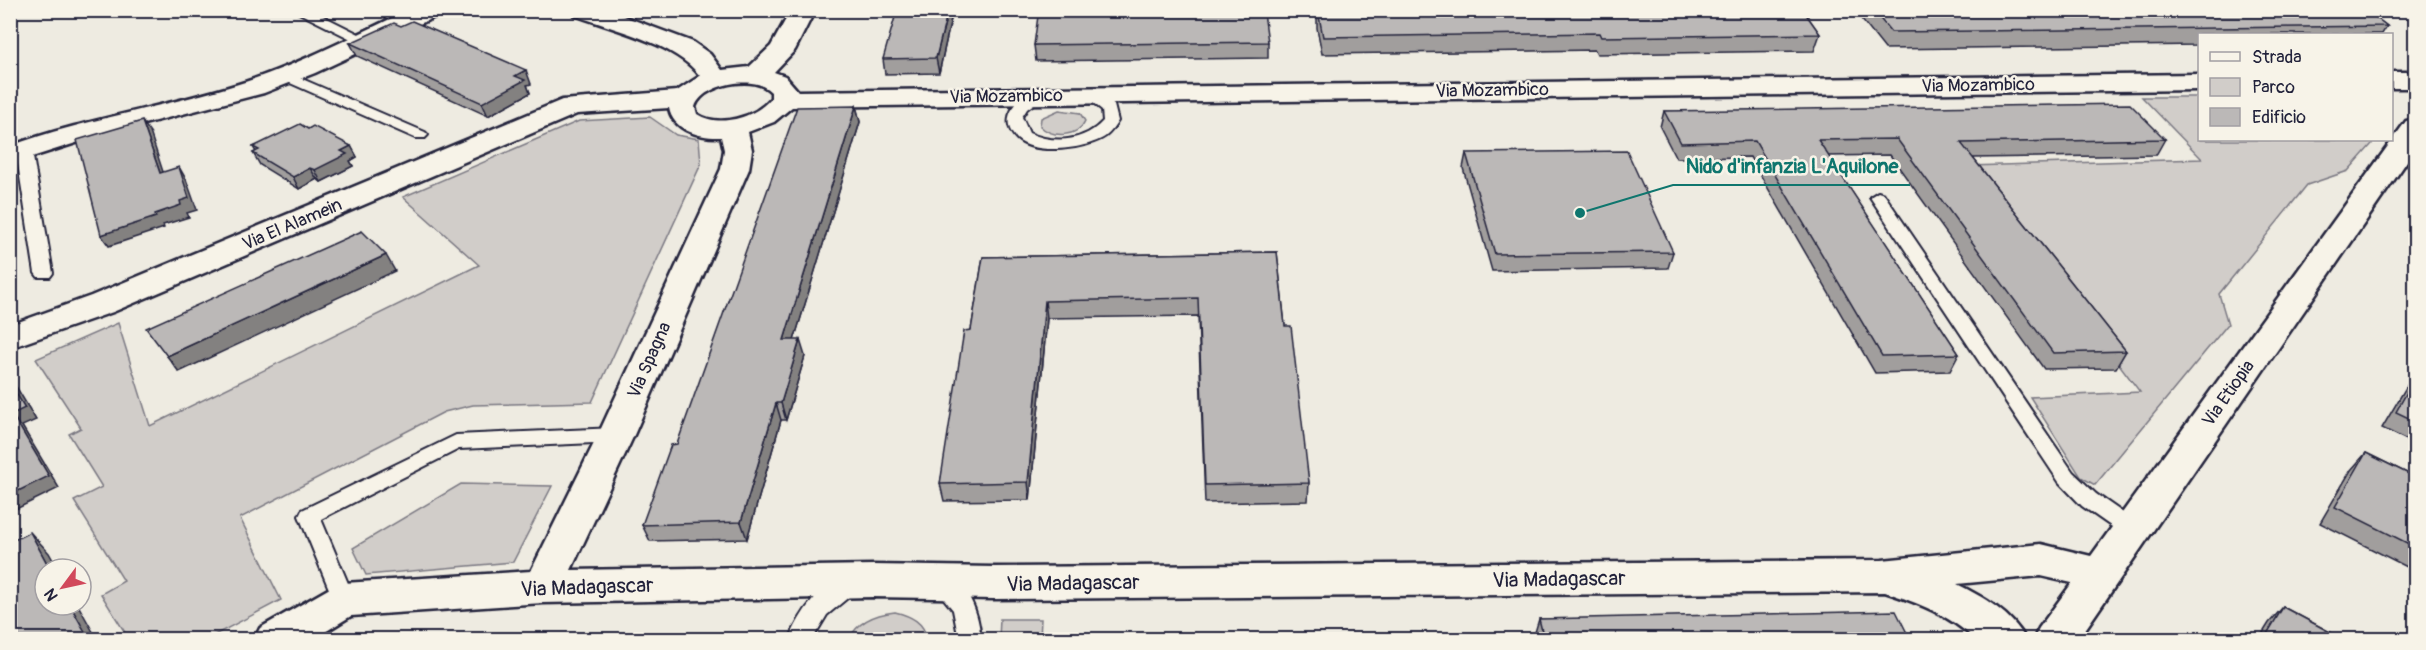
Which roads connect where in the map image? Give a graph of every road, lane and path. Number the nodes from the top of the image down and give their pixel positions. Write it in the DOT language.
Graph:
graph roads {
  1 [pos="298,10"];
  2 [pos="430,10"];
  3 [pos="583,10"];
  4 [pos="803,10"];
  5 [pos="364,40"];
  6 [pos="756,75"];
  7 [pos="286,76"];
  8 [pos="716,79"];
  9 [pos="2393,80"];
  10 [pos="2415,80"];
  11 [pos="2198,82"];
  12 [pos="1090,95"];
  13 [pos="1038,96"];
  14 [pos="684,99"];
  15 [pos="784,99"];
  16 [pos="734,128"];
  17 [pos="2400,132"];
  18 [pos="420,135"];
  19 [pos="17,154"];
  20 [pos="1878,197"];
  21 [pos="44,273"];
  22 [pos="10,338"];
  23 [pos="616,435"];
  24 [pos="2132,530"];
  25 [pos="1882,576"];
  26 [pos="2099,578"];
  27 [pos="940,581"];
  28 [pos="852,582"];
  29 [pos="543,587"];
  30 [pos="344,600"];
  31 [pos="275,639"];
  32 [pos="800,639"];
  33 [pos="970,639"];
  34 [pos="2005,639"];
  35 [pos="2054,639"];
  1 -- 5 [label="lane"];
  2 -- 5 [label="street"];
  3 -- 8 [label="street"];
  4 -- 6 [label="street"];
  5 -- 7 [label="street"];
  6 -- 8 [label="street"];
  6 -- 15 [label="street"];
  7 -- 18 [label="lane"];
  7 -- 19 [label="street"];
  8 -- 14 [label="street"];
  9 -- 10 [label="street"];
  11 -- 12 [label="street, Via Mozambico"];
  12 -- 13 [label="street, Via Mozambico"];
  12 -- 13 [label="lane"];
  13 -- 15 [label="street, Via Mozambico"];
  14 -- 16 [label="street"];
  14 -- 22 [label="street, Via El Alamein"];
  15 -- 16 [label="street"];
  16 -- 23 [label="street, Via Spagna"];
  17 -- 24 [label="street, Via Etiopia"];
  19 -- 21 [label="lane"];
  20 -- 24 [label="lane"];
  23 -- 29 [label="street, Via Spagna"];
  23 -- 30 [label="lane"];
  24 -- 26 [label="street, Via Etiopia"];
  25 -- 26 [label="street, Via Madagascar"];
  25 -- 27 [label="street, Via Madagascar"];
  25 -- 34 [label="street, Via Madagascar"];
  26 -- 35 [label="street, Via Etiopia"];
  27 -- 28 [label="street, Via Madagascar"];
  27 -- 33 [label="lane"];
  28 -- 29 [label="street, Via Madagascar"];
  28 -- 32 [label="lane"];
  29 -- 30 [label="street, Via Madagascar"];
  30 -- 31 [label="street, Via Madagascar"];
}
